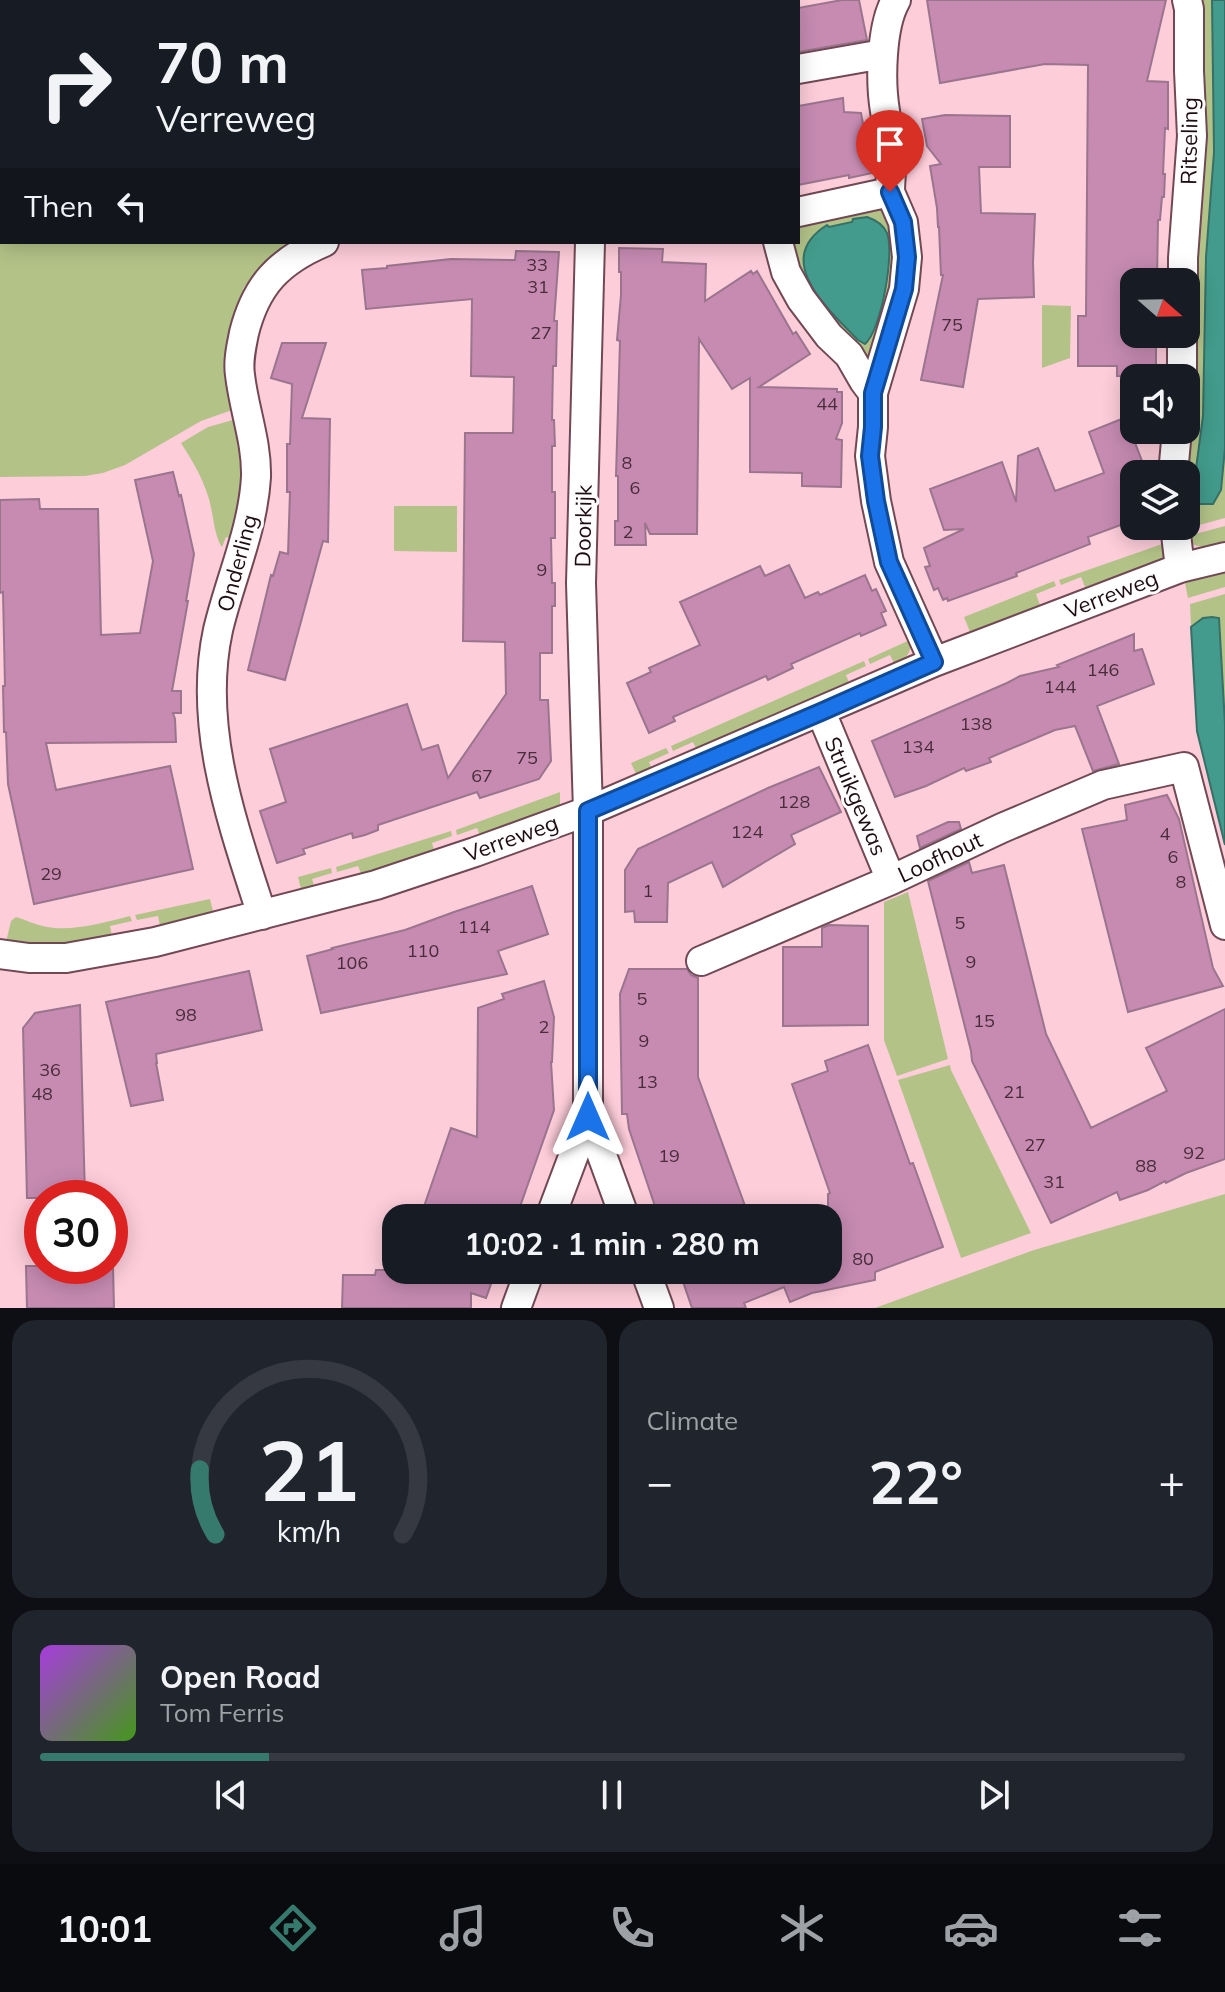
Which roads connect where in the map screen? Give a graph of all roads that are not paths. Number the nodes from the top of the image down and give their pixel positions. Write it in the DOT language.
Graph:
graph roads {
  1 [pos="896,0"];
  2 [pos="1187,0"];
  3 [pos="883,54"];
  4 [pos="800,69"];
  5 [pos="890,192"];
  6 [pos="800,212"];
  7 [pos="319,244"];
  8 [pos="590,244"];
  9 [pos="779,244"];
  10 [pos="1184,268"];
  11 [pos="873,393"];
  12 [pos="1177,540"];
  13 [pos="1225,557"];
  14 [pos="1180,568"];
  15 [pos="934,662"];
  16 [pos="821,712"];
  17 [pos="588,811"];
  18 [pos="891,880"];
  19 [pos="262,915"];
  20 [pos="1225,925"];
  21 [pos="0,954"];
  22 [pos="701,961"];
  23 [pos="588,1117"];
  24 [pos="555,1204"];
  25 [pos="620,1204"];
  26 [pos="525,1284"];
  27 [pos="650,1284"];
  28 [pos="516,1308"];
  29 [pos="659,1308"];
  1 -- 3 [label="street"];
  2 -- 10 [label="street, Ritseling"];
  3 -- 4 [label="street"];
  3 -- 5 [label="street"];
  5 -- 6 [label="street"];
  5 -- 11 [label="street"];
  7 -- 19 [label="street, Onderling"];
  8 -- 17 [label="street, Doorkijk"];
  9 -- 11 [label="street"];
  11 -- 15 [label="street"];
  12 -- 14 [label="street"];
  13 -- 14 [label="street, Verreweg"];
  14 -- 15 [label="street, Verreweg"];
  15 -- 16 [label="street, Verreweg"];
  16 -- 17 [label="street, Verreweg"];
  16 -- 18 [label="street, Struikgewas"];
  17 -- 19 [label="street, Verreweg"];
  17 -- 23 [label="street, Doorkijk"];
  18 -- 20 [label="street, Loofhout"];
  18 -- 22 [label="street, Loofhout"];
  19 -- 21 [label="street, Verreweg"];
  23 -- 24 [label="street"];
  23 -- 25 [label="street"];
  26 -- 28 [label="street"];
  27 -- 29 [label="street"];
}
